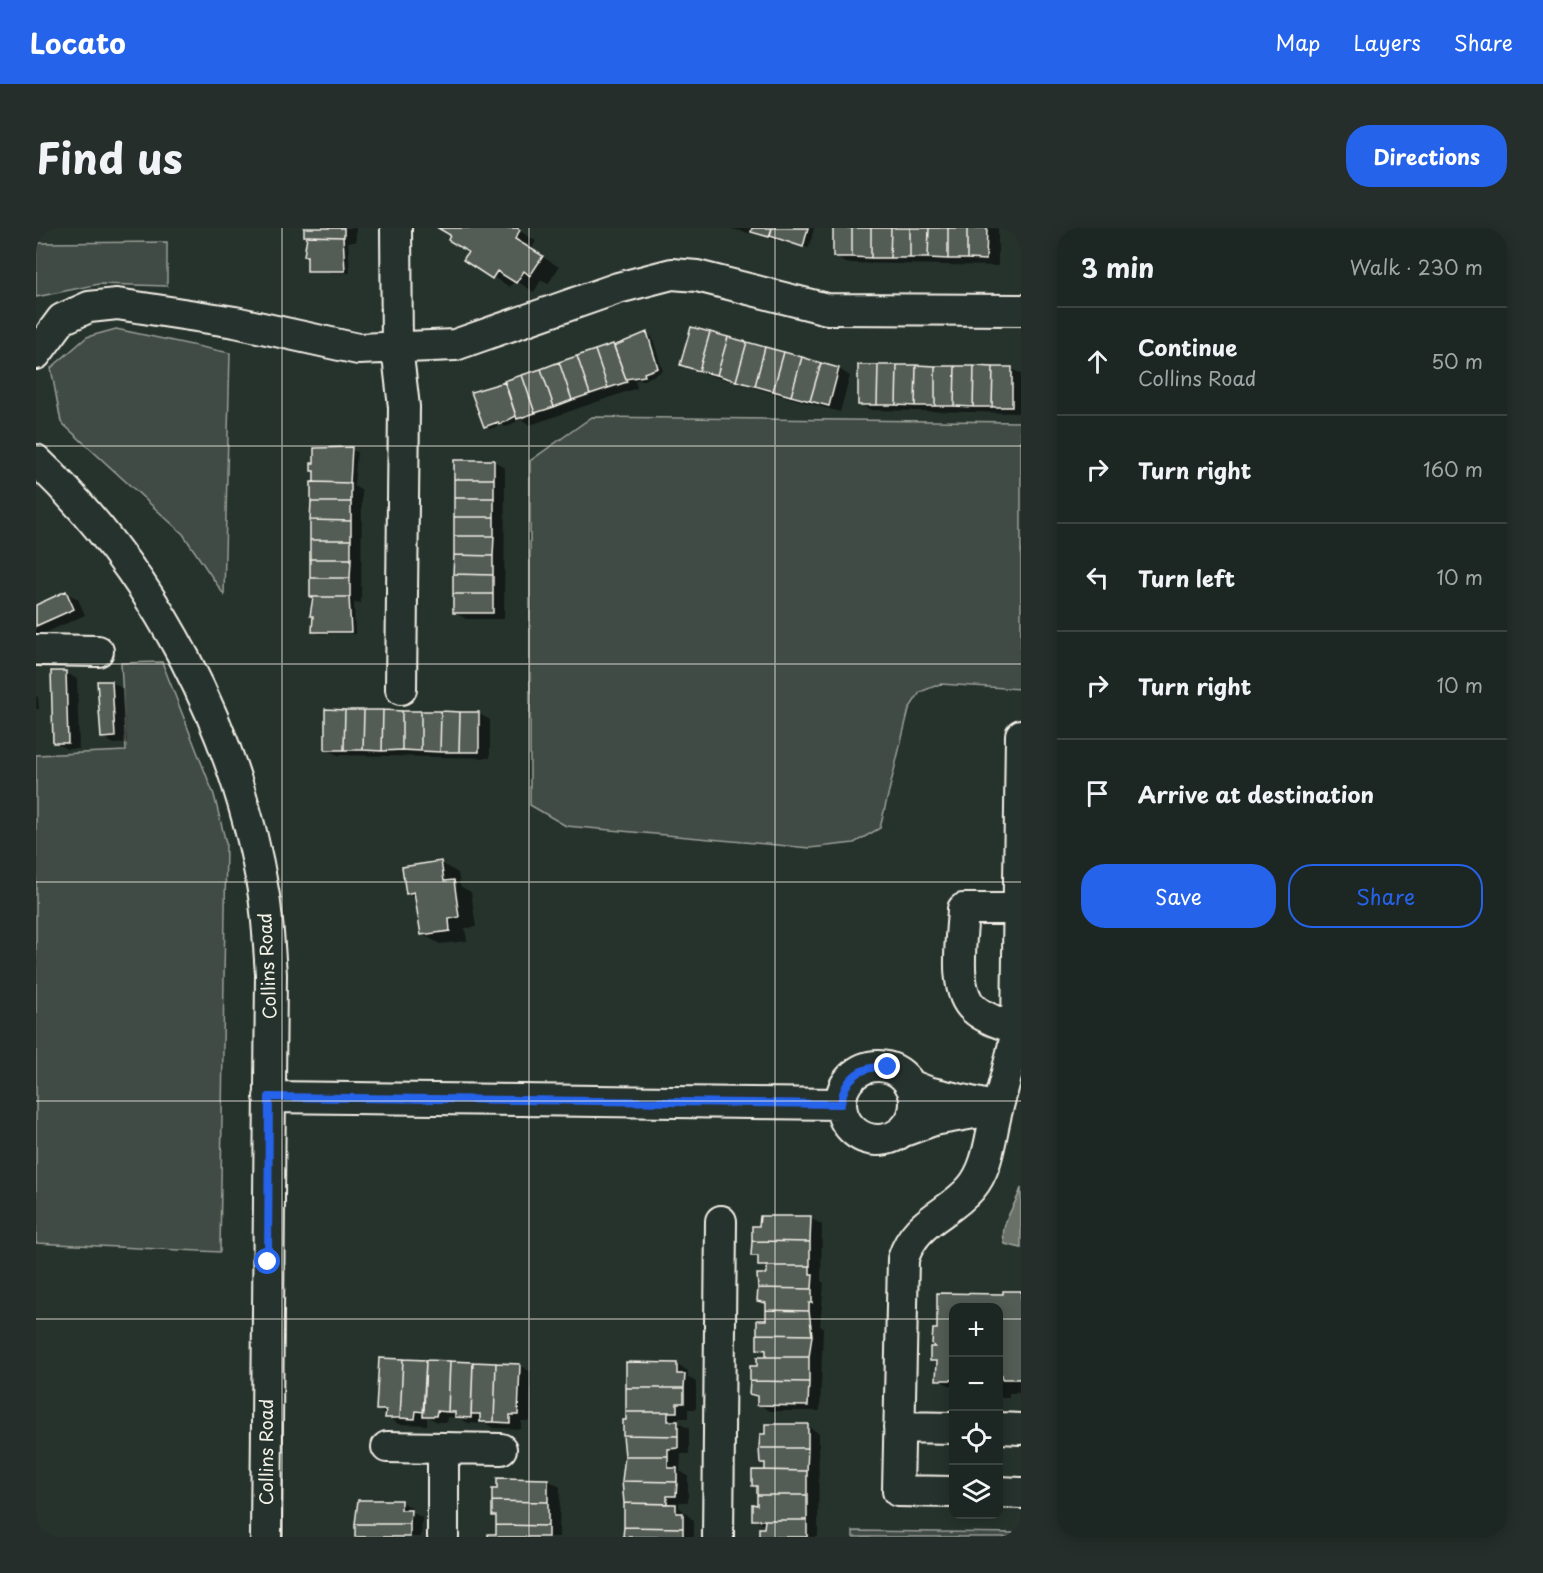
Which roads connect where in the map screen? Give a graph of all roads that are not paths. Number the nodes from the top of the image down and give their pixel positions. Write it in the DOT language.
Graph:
graph roads {
  1 [pos="396,228"];
  2 [pos="1021,310"];
  3 [pos="397,347"];
  4 [pos="36,354"];
  5 [pos="36,460"];
  6 [pos="36,650"];
  7 [pos="98,651"];
  8 [pos="401,689"];
  9 [pos="1021,735"];
  10 [pos="1020,835"];
  11 [pos="1017,909"];
  12 [pos="1017,1029"];
  13 [pos="910,1085"];
  14 [pos="269,1097"];
  15 [pos="841,1104"];
  16 [pos="997,1109"];
  17 [pos="901,1132"];
  18 [pos="721,1221"];
  19 [pos="899,1427"];
  20 [pos="949,1428"];
  21 [pos="1003,1428"];
  22 [pos="1021,1429"];
  23 [pos="387,1447"];
  24 [pos="443,1449"];
  25 [pos="501,1449"];
  26 [pos="949,1492"];
  27 [pos="1003,1492"];
  28 [pos="1021,1492"];
  29 [pos="266,1537"];
  30 [pos="443,1537"];
  31 [pos="718,1537"];
  1 -- 3 [label="street"];
  2 -- 3 [label="street"];
  3 -- 4 [label="street"];
  3 -- 8 [label="street"];
  5 -- 14 [label="street, Collins Road"];
  6 -- 7 [label="street"];
  9 -- 10 [label="street"];
  10 -- 11 [label="street"];
  11 -- 12 [label="street"];
  11 -- 12 [label="street"];
  12 -- 16 [label="street"];
  13 -- 15 [label="street"];
  13 -- 16 [label="street"];
  13 -- 17 [label="street"];
  14 -- 15 [label="street"];
  14 -- 29 [label="street, Collins Road"];
  15 -- 17 [label="street"];
  16 -- 17 [label="street"];
  16 -- 19 [label="street"];
  18 -- 31 [label="street"];
  19 -- 20 [label="street"];
  19 -- 26 [label="street"];
  21 -- 22 [label="street"];
  23 -- 24 [label="street"];
  24 -- 25 [label="street"];
  24 -- 30 [label="street"];
  27 -- 28 [label="street"];
}
